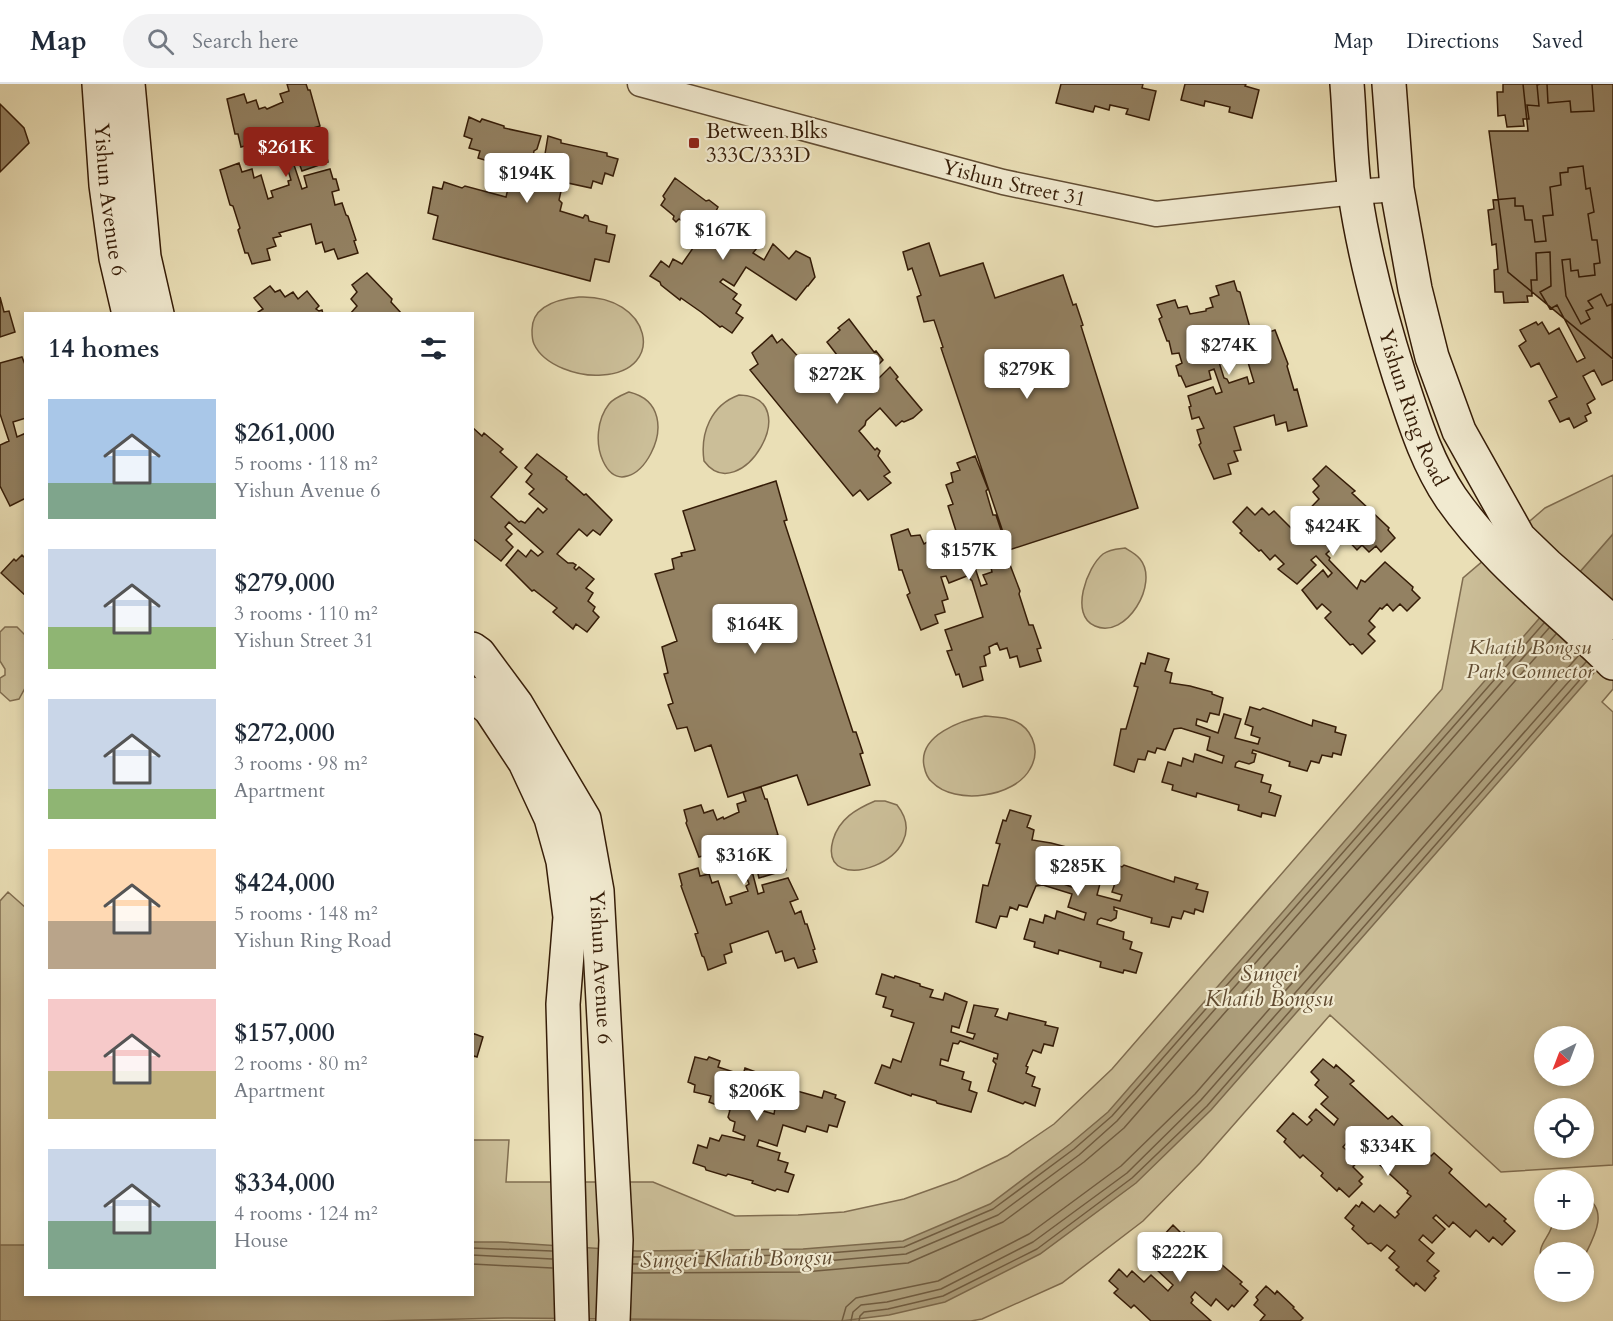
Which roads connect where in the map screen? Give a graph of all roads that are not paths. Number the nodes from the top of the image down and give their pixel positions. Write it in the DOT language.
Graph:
graph roads {
  1 [pos="99,84"];
  2 [pos="128,84"];
  3 [pos="640,84"];
  4 [pos="1347,84"];
  5 [pos="1389,84"];
  6 [pos="1397,189"];
  7 [pos="1355,192"];
  8 [pos="129,312"];
  9 [pos="157,312"];
  10 [pos="1421,315"];
  11 [pos="1383,324"];
  12 [pos="1537,576"];
  13 [pos="1613,623"];
  14 [pos="474,650"];
  15 [pos="1611,661"];
  16 [pos="474,696"];
  17 [pos="572,1321"];
  18 [pos="613,1321"];
  1 -- 8 [label="main road, Yishun Avenue 6"];
  2 -- 9 [label="main road, Yishun Avenue 6"];
  3 -- 7 [label="street, Yishun Street 31"];
  4 -- 7 [label="main road, Yishun Ring Road"];
  5 -- 6 [label="main road, Yishun Ring Road"];
  6 -- 7 [label="street, Yishun Street 31"];
  6 -- 10 [label="main road, Yishun Ring Road"];
  7 -- 11 [label="main road, Yishun Ring Road"];
  10 -- 11 [label="main road"];
  10 -- 12 [label="main road, Yishun Ring Road"];
  11 -- 12 [label="main road, Yishun Ring Road"];
  12 -- 13 [label="main road, Yishun Ring Road"];
  12 -- 15 [label="main road, Yishun Ring Road"];
  14 -- 18 [label="main road, Yishun Avenue 6"];
  16 -- 17 [label="main road, Yishun Avenue 6"];
}
